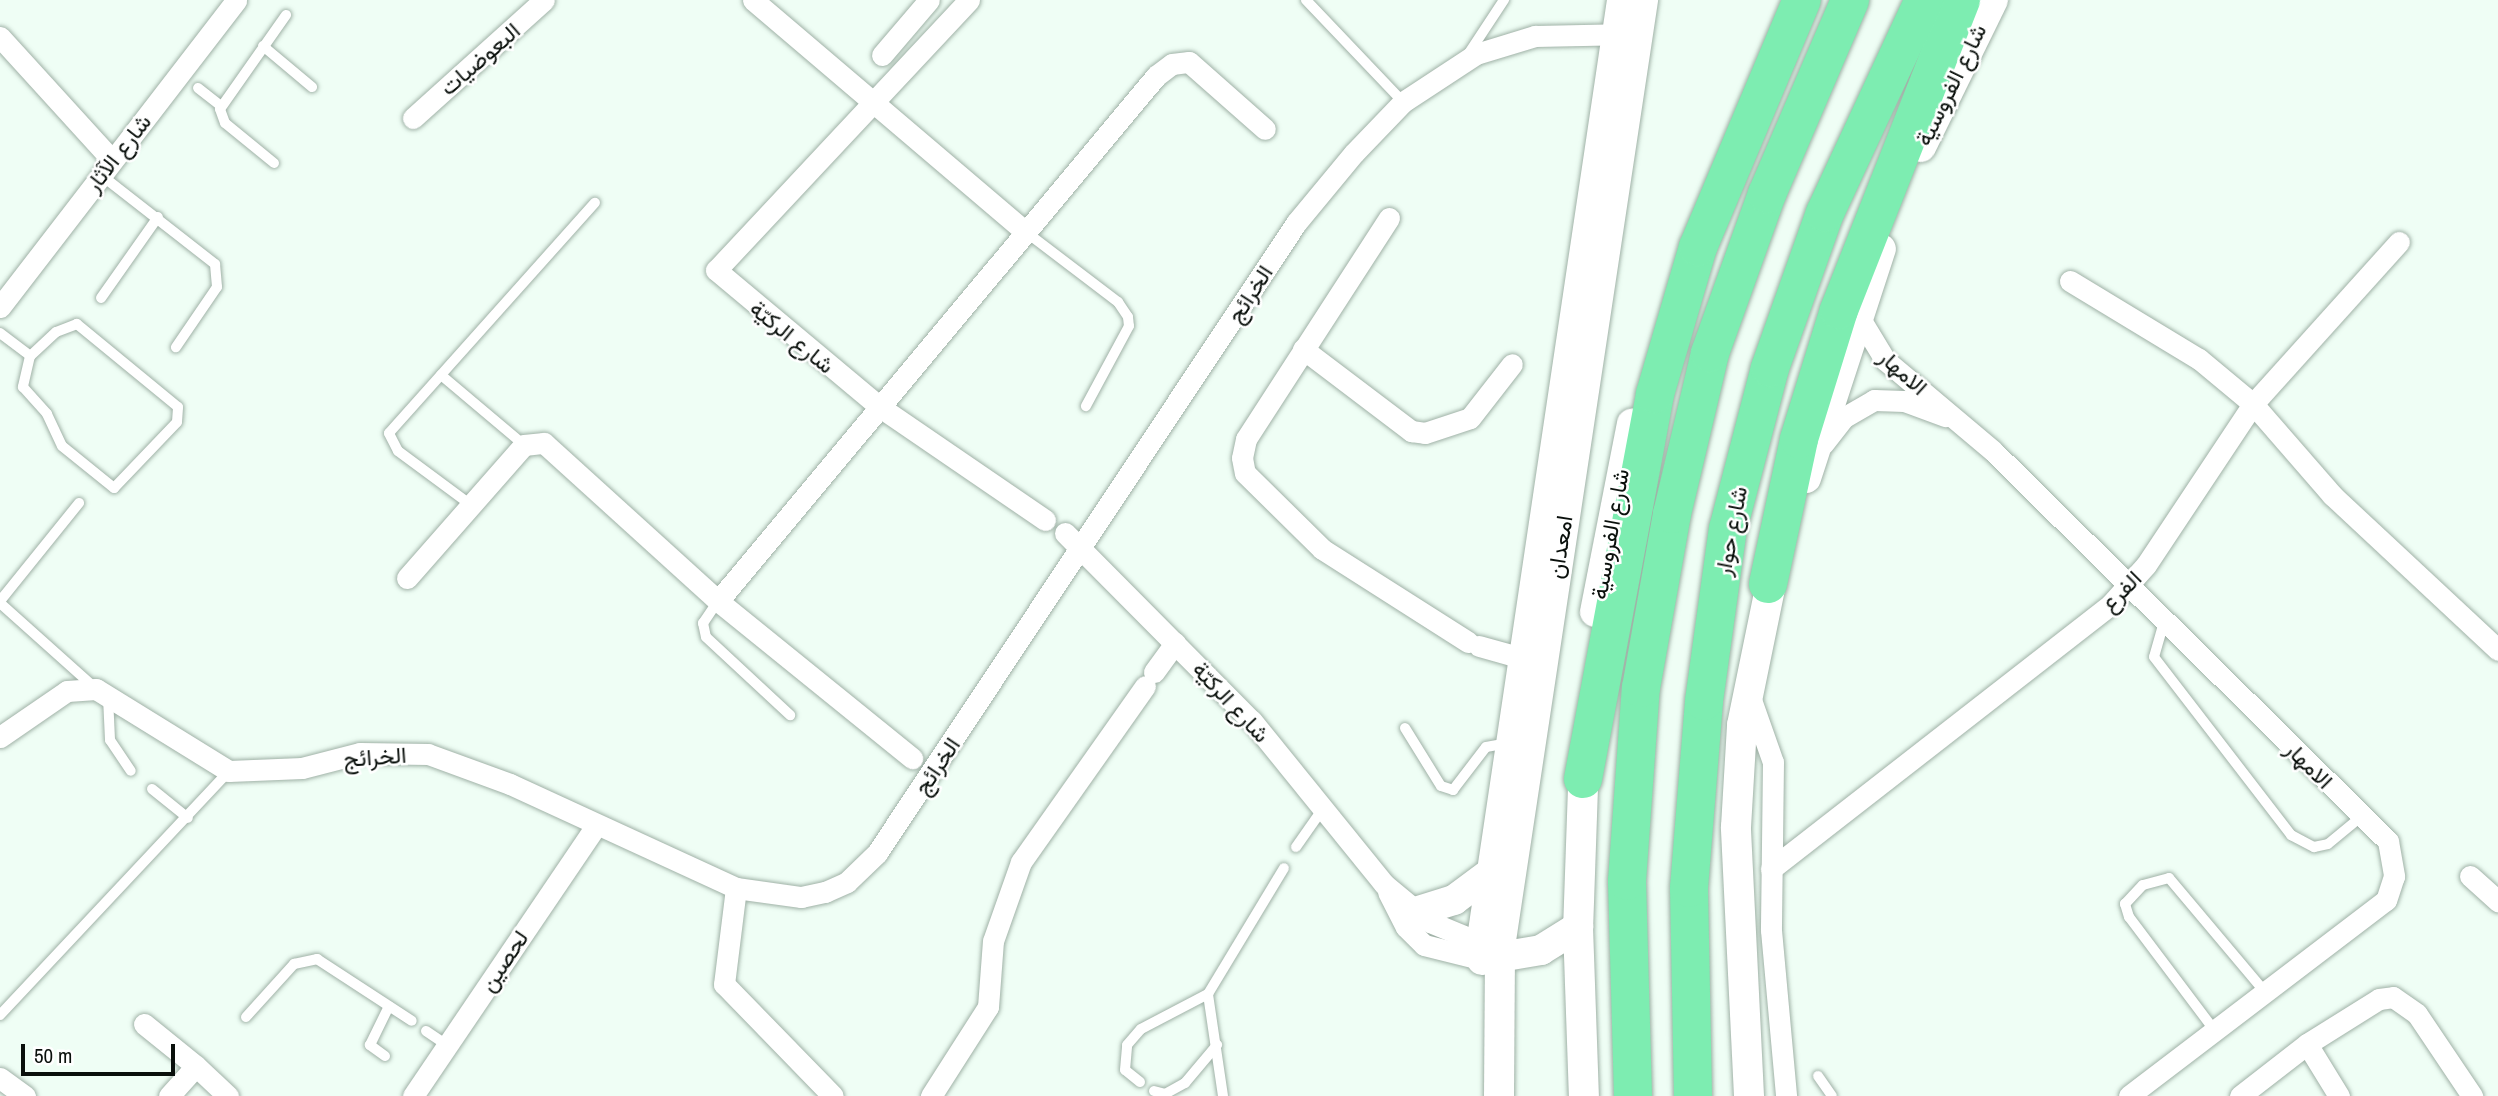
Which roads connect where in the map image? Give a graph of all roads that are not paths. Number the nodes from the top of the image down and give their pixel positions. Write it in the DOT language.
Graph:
graph roads {
  1 [pos="236,0"];
  2 [pos="544,0"];
  3 [pos="753,0"];
  4 [pos="929,0"];
  5 [pos="969,0"];
  6 [pos="1306,0"];
  7 [pos="1504,0"];
  8 [pos="1622,0"];
  9 [pos="1643,0"];
  10 [pos="1785,0"];
  11 [pos="1802,0"];
  12 [pos="1850,0"];
  13 [pos="1924,0"];
  14 [pos="1961,0"];
  15 [pos="1993,0"];
  16 [pos="286,15"];
  17 [pos="1627,33"];
  18 [pos="0,37"];
  19 [pos="263,46"];
  20 [pos="882,55"];
  21 [pos="1463,62"];
  22 [pos="190,82"];
  23 [pos="312,87"];
  24 [pos="1403,102"];
  25 [pos="875,105"];
  26 [pos="220,106"];
  27 [pos="413,118"];
  28 [pos="1265,129"];
  29 [pos="274,163"];
  30 [pos="106,167"];
  31 [pos="595,203"];
  32 [pos="158,217"];
  33 [pos="1389,218"];
  34 [pos="1026,232"];
  35 [pos="2399,242"];
  36 [pos="2070,281"];
  37 [pos="101,298"];
  38 [pos="0,307"];
  39 [pos="1859,317"];
  40 [pos="0,333"];
  41 [pos="176,347"];
  42 [pos="1303,349"];
  43 [pos="30,356"];
  44 [pos="1512,364"];
  45 [pos="441,375"];
  46 [pos="2253,404"];
  47 [pos="1086,406"];
  48 [pos="880,407"];
  49 [pos="1957,419"];
  50 [pos="524,445"];
  51 [pos="1812,461"];
  52 [pos="79,503"];
  53 [pos="471,505"];
  54 [pos="1045,520"];
  55 [pos="1065,533"];
  56 [pos="1084,548"];
  57 [pos="407,578"];
  58 [pos="1768,584"];
  59 [pos="2130,584"];
  60 [pos="718,601"];
  61 [pos="0,602"];
  62 [pos="2164,622"];
  63 [pos="1175,643"];
  64 [pos="2498,650"];
  65 [pos="1522,658"];
  66 [pos="1748,690"];
  67 [pos="102,693"];
  68 [pos="790,715"];
  69 [pos="1405,728"];
  70 [pos="0,737"];
  71 [pos="1509,743"];
  72 [pos="912,758"];
  73 [pos="131,771"];
  74 [pos="229,771"];
  75 [pos="1583,779"];
  76 [pos="152,789"];
  77 [pos="1324,807"];
  78 [pos="2362,816"];
  79 [pos="188,818"];
  80 [pos="596,826"];
  81 [pos="1296,847"];
  82 [pos="1283,868"];
  83 [pos="1770,869"];
  84 [pos="1489,874"];
  85 [pos="2470,876"];
  86 [pos="1384,884"];
  87 [pos="736,888"];
  88 [pos="2498,901"];
  89 [pos="1415,912"];
  90 [pos="1577,927"];
  91 [pos="1541,950"];
  92 [pos="1494,953"];
  93 [pos="1578,977"];
  94 [pos="2266,993"];
  95 [pos="1208,994"];
  96 [pos="389,1006"];
  97 [pos="0,1016"];
  98 [pos="246,1017"];
  99 [pos="412,1021"];
  100 [pos="144,1024"];
  101 [pos="426,1031"];
  102 [pos="2215,1031"];
  103 [pos="2306,1044"];
  104 [pos="447,1045"];
  105 [pos="1217,1045"];
  106 [pos="385,1056"];
  107 [pos="196,1066"];
  108 [pos="1818,1076"];
  109 [pos="0,1078"];
  110 [pos="1140,1082"];
  111 [pos="1154,1091"];
  112 [pos="835,1095"];
  113 [pos="25,1096"];
  114 [pos="169,1096"];
  115 [pos="229,1096"];
  116 [pos="413,1096"];
  117 [pos="931,1096"];
  118 [pos="1223,1096"];
  119 [pos="1482,1096"];
  120 [pos="1499,1096"];
  121 [pos="1584,1096"];
  122 [pos="1633,1096"];
  123 [pos="1693,1096"];
  124 [pos="1749,1096"];
  125 [pos="1786,1096"];
  126 [pos="1832,1096"];
  127 [pos="2129,1096"];
  128 [pos="2240,1096"];
  129 [pos="2339,1096"];
  130 [pos="2472,1096"];
  1 -- 22 [label="street, شارع الآثار"];
  2 -- 27 [label="street, البعوضيات"];
  3 -- 25 [label="street"];
  4 -- 20 [label="street"];
  5 -- 25 [label="street"];
  6 -- 24 [label="lane"];
  7 -- 21 [label="lane"];
  8 -- 17 [label="street, امعدان"];
  9 -- 17 [label="street, امعدان"];
  10 -- 75 [label="street, شارع الفروسية"];
  11 -- 75 [label="highway"];
  12 -- 122 [label="highway"];
  13 -- 123 [label="highway, شارع حوار"];
  14 -- 58 [label="highway"];
  15 -- 39 [label="street, شارع الفروسية"];
  16 -- 19 [label="lane"];
  17 -- 21 [label="street, الخرائج"];
  17 -- 65 [label="street, امعدان"];
  17 -- 92 [label="street, امعدان"];
  18 -- 30 [label="street"];
  19 -- 23 [label="lane"];
  19 -- 26 [label="lane"];
  21 -- 24 [label="street, الخرائج"];
  22 -- 26 [label="lane"];
  22 -- 30 [label="street, شارع الآثار"];
  24 -- 56 [label="street, الخرائج"];
  25 -- 34 [label="street"];
  25 -- 48 [label="street, شارع الركيّة"];
  26 -- 29 [label="lane"];
  28 -- 34 [label="street"];
  30 -- 32 [label="lane"];
  30 -- 38 [label="street, شارع الآثار"];
  31 -- 45 [label="lane"];
  32 -- 37 [label="lane"];
  32 -- 41 [label="lane"];
  33 -- 42 [label="street"];
  34 -- 47 [label="lane"];
  34 -- 48 [label="street"];
  35 -- 46 [label="street, الفرع"];
  36 -- 46 [label="street"];
  39 -- 49 [label="street, الامهار"];
  39 -- 51 [label="street, شارع الفروسية"];
  40 -- 43 [label="lane"];
  42 -- 44 [label="street"];
  42 -- 65 [label="street"];
  43 -- 43 [label="lane"];
  45 -- 50 [label="lane"];
  45 -- 53 [label="lane"];
  46 -- 59 [label="street, الفرع"];
  46 -- 64 [label="street"];
  48 -- 54 [label="street, شارع الركيّة"];
  48 -- 60 [label="street"];
  49 -- 51 [label="street, الامهار"];
  49 -- 59 [label="street, الامهار"];
  50 -- 53 [label="street"];
  50 -- 60 [label="street"];
  51 -- 58 [label="street, شارع الفروسية"];
  52 -- 61 [label="lane"];
  53 -- 57 [label="street"];
  55 -- 56 [label="street, شارع الركيّة"];
  56 -- 63 [label="street, شارع الركيّة"];
  56 -- 87 [label="street, الخرائج"];
  58 -- 66 [label="street, شارع الفروسية"];
  59 -- 62 [label="street, الامهار"];
  59 -- 83 [label="street, الفرع"];
  60 -- 68 [label="lane"];
  60 -- 72 [label="street"];
  61 -- 67 [label="lane"];
  62 -- 78 [label="street, الامهار"];
  62 -- 78 [label="lane"];
  63 -- 77 [label="street, شارع الركيّة"];
  63 -- 117 [label="street"];
  65 -- 71 [label="street, امعدان"];
  66 -- 83 [label="street, شارع الفروسية"];
  66 -- 124 [label="street, شارع الفروسية"];
  67 -- 70 [label="street"];
  67 -- 73 [label="lane"];
  67 -- 74 [label="street"];
  69 -- 71 [label="lane"];
  71 -- 84 [label="street, امعدان"];
  74 -- 79 [label="lane"];
  74 -- 80 [label="street, الخرائج"];
  75 -- 90 [label="street, شارع الفروسية"];
  76 -- 79 [label="lane"];
  77 -- 81 [label="lane"];
  77 -- 86 [label="street, شارع الركيّة"];
  78 -- 94 [label="street, الامهار"];
  79 -- 97 [label="lane"];
  80 -- 87 [label="street, الخرائج"];
  80 -- 104 [label="street, لحصين"];
  82 -- 95 [label="lane"];
  83 -- 125 [label="street, شارع الفروسية"];
  84 -- 89 [label="street"];
  84 -- 92 [label="street, امعدان"];
  85 -- 88 [label="street"];
  86 -- 89 [label="street, شارع الركيّة"];
  86 -- 92 [label="street, شارع الركيّة"];
  87 -- 112 [label="street"];
  89 -- 92 [label="street, شارع الركيّة"];
  90 -- 91 [label="street, شارع الركيّة"];
  90 -- 93 [label="street, شارع الفروسية"];
  91 -- 92 [label="street, شارع الركيّة"];
  91 -- 93 [label="street"];
  92 -- 119 [label="street, امعدان"];
  92 -- 120 [label="street, امعدان"];
  93 -- 121 [label="street, شارع الفروسية"];
  94 -- 102 [label="street, الامهار"];
  94 -- 102 [label="lane"];
  95 -- 105 [label="lane"];
  95 -- 110 [label="lane"];
  96 -- 98 [label="lane"];
  96 -- 99 [label="lane"];
  96 -- 106 [label="lane"];
  100 -- 107 [label="street"];
  101 -- 104 [label="lane"];
  102 -- 127 [label="street, الامهار"];
  103 -- 128 [label="street"];
  103 -- 129 [label="street"];
  103 -- 130 [label="street"];
  104 -- 116 [label="street, لحصين"];
  105 -- 111 [label="lane"];
  105 -- 118 [label="lane"];
  107 -- 114 [label="street"];
  107 -- 115 [label="street"];
  108 -- 126 [label="lane"];
  109 -- 113 [label="street"];
}
